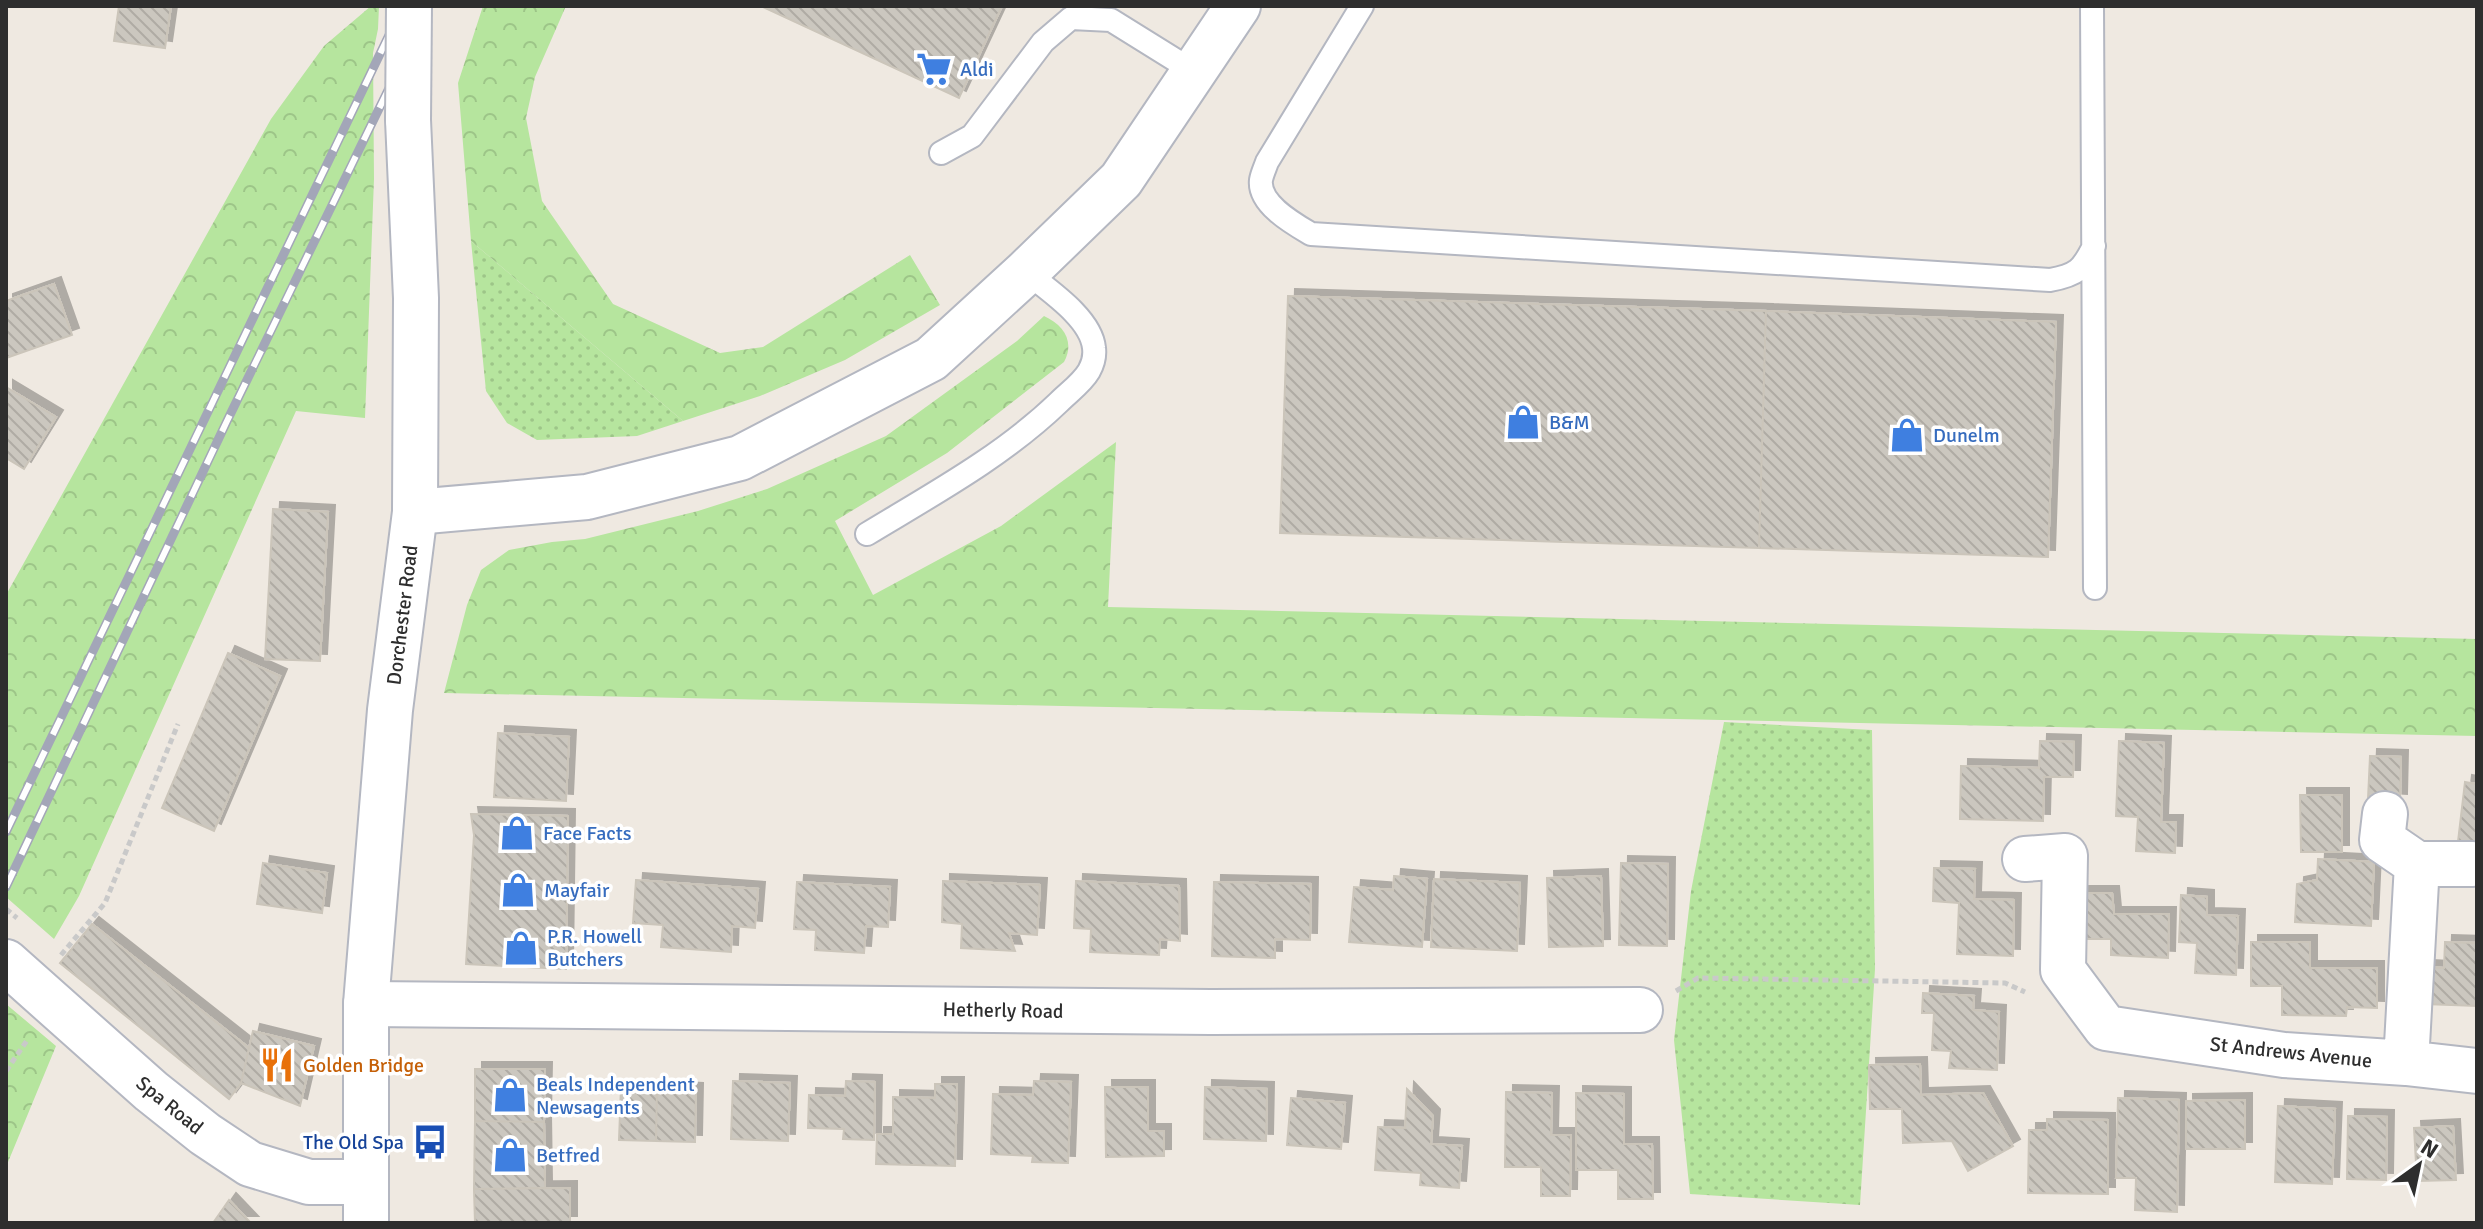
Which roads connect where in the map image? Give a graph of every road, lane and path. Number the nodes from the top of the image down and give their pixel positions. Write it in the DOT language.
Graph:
graph roads {
  1 [pos="409,6"];
  2 [pos="1238,6"];
  3 [pos="1362,6"];
  4 [pos="2092,6"];
  5 [pos="1193,71"];
  6 [pos="941,153"];
  7 [pos="2094,246"];
  8 [pos="1026,272"];
  9 [pos="415,512"];
  10 [pos="867,534"];
  11 [pos="2095,588"];
  12 [pos="178,724"];
  13 [pos="2385,814"];
  14 [pos="2025,859"];
  15 [pos="2417,864"];
  16 [pos="2473,864"];
  17 [pos="34,969"];
  18 [pos="2034,996"];
  19 [pos="366,1004"];
  20 [pos="1640,1010"];
  21 [pos="2406,1063"];
  22 [pos="2477,1071"];
  23 [pos="366,1202"];
  1 -- 9 [label="street, Dorchester Road, bridge"];
  2 -- 5 [label="street"];
  3 -- 7 [label="lane"];
  4 -- 7 [label="lane"];
  5 -- 6 [label="lane"];
  5 -- 8 [label="street"];
  7 -- 11 [label="lane"];
  8 -- 9 [label="street"];
  8 -- 10 [label="lane"];
  9 -- 19 [label="street, Dorchester Road"];
  12 -- 17 [label="path"];
  13 -- 15 [label="street"];
  14 -- 21 [label="street, St Andrews Avenue"];
  15 -- 16 [label="street"];
  15 -- 21 [label="street"];
  17 -- 23 [label="street, Spa Road"];
  18 -- 20 [label="path"];
  19 -- 20 [label="street, Hetherly Road"];
  19 -- 23 [label="street, Dorchester Road"];
  21 -- 22 [label="street, St Andrews Avenue"];
}
